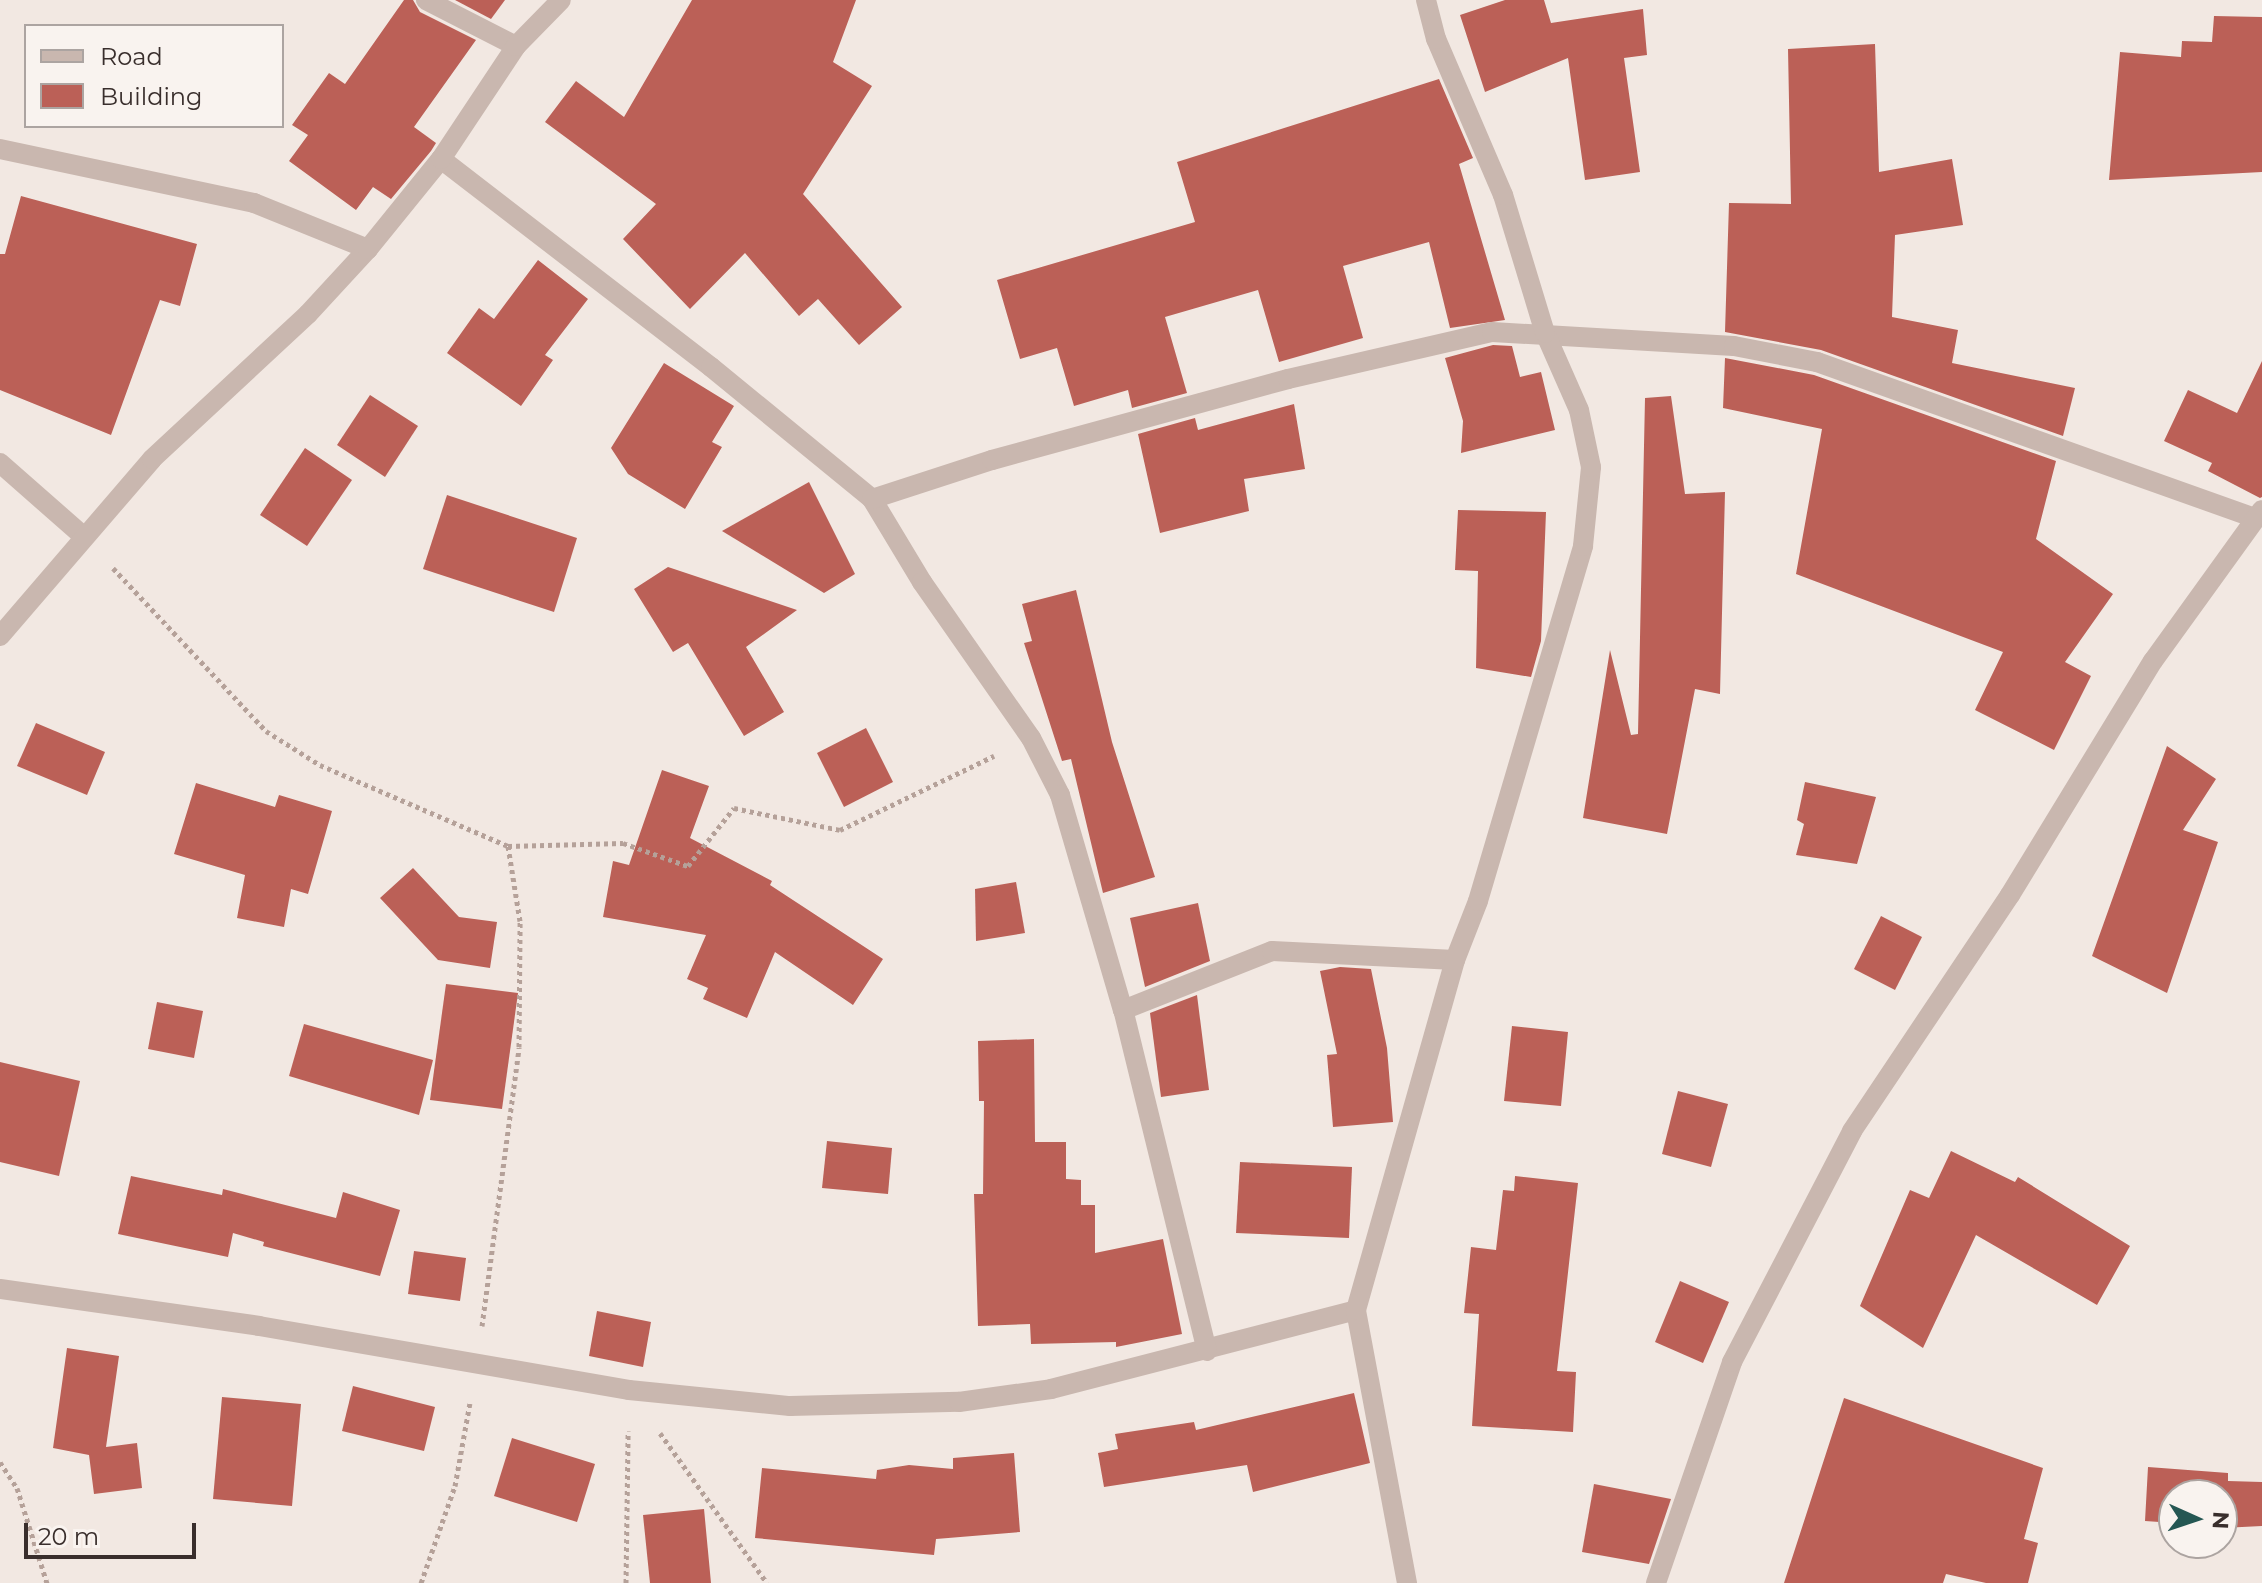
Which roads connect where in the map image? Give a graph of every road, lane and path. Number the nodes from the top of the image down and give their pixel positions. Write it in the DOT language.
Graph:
graph roads {
  1 [pos="426,0"];
  2 [pos="561,0"];
  3 [pos="1426,0"];
  4 [pos="516,46"];
  5 [pos="0,149"];
  6 [pos="441,159"];
  7 [pos="368,249"];
  8 [pos="1545,333"];
  9 [pos="0,463"];
  10 [pos="872,499"];
  11 [pos="2259,514"];
  12 [pos="83,536"];
  13 [pos="0,636"];
  14 [pos="1031,738"];
  15 [pos="508,846"];
  16 [pos="1455,960"];
  17 [pos="1123,1010"];
  18 [pos="0,1289"];
  19 [pos="1356,1310"];
  20 [pos="1207,1351"];
  21 [pos="478,1363"];
  22 [pos="629,1390"];
  23 [pos="0,1462"];
  24 [pos="47,1583"];
  25 [pos="421,1583"];
  26 [pos="626,1583"];
  27 [pos="767,1583"];
  28 [pos="1407,1583"];
  29 [pos="1656,1583"];
  1 -- 4 [label="street"];
  2 -- 4 [label="street"];
  3 -- 8 [label="street"];
  4 -- 6 [label="street"];
  5 -- 7 [label="street"];
  6 -- 7 [label="street"];
  6 -- 10 [label="street"];
  7 -- 12 [label="street"];
  8 -- 10 [label="street"];
  8 -- 11 [label="street"];
  8 -- 16 [label="street"];
  9 -- 12 [label="street"];
  10 -- 14 [label="street"];
  11 -- 29 [label="street"];
  12 -- 13 [label="street"];
  12 -- 15 [label="path"];
  14 -- 15 [label="path"];
  14 -- 17 [label="street"];
  15 -- 21 [label="path"];
  16 -- 17 [label="street"];
  16 -- 19 [label="street"];
  17 -- 20 [label="street"];
  18 -- 21 [label="street"];
  19 -- 20 [label="street"];
  19 -- 28 [label="street"];
  20 -- 22 [label="street"];
  21 -- 22 [label="street"];
  21 -- 25 [label="path"];
  22 -- 26 [label="path"];
  22 -- 27 [label="path"];
  23 -- 24 [label="path"];
}
